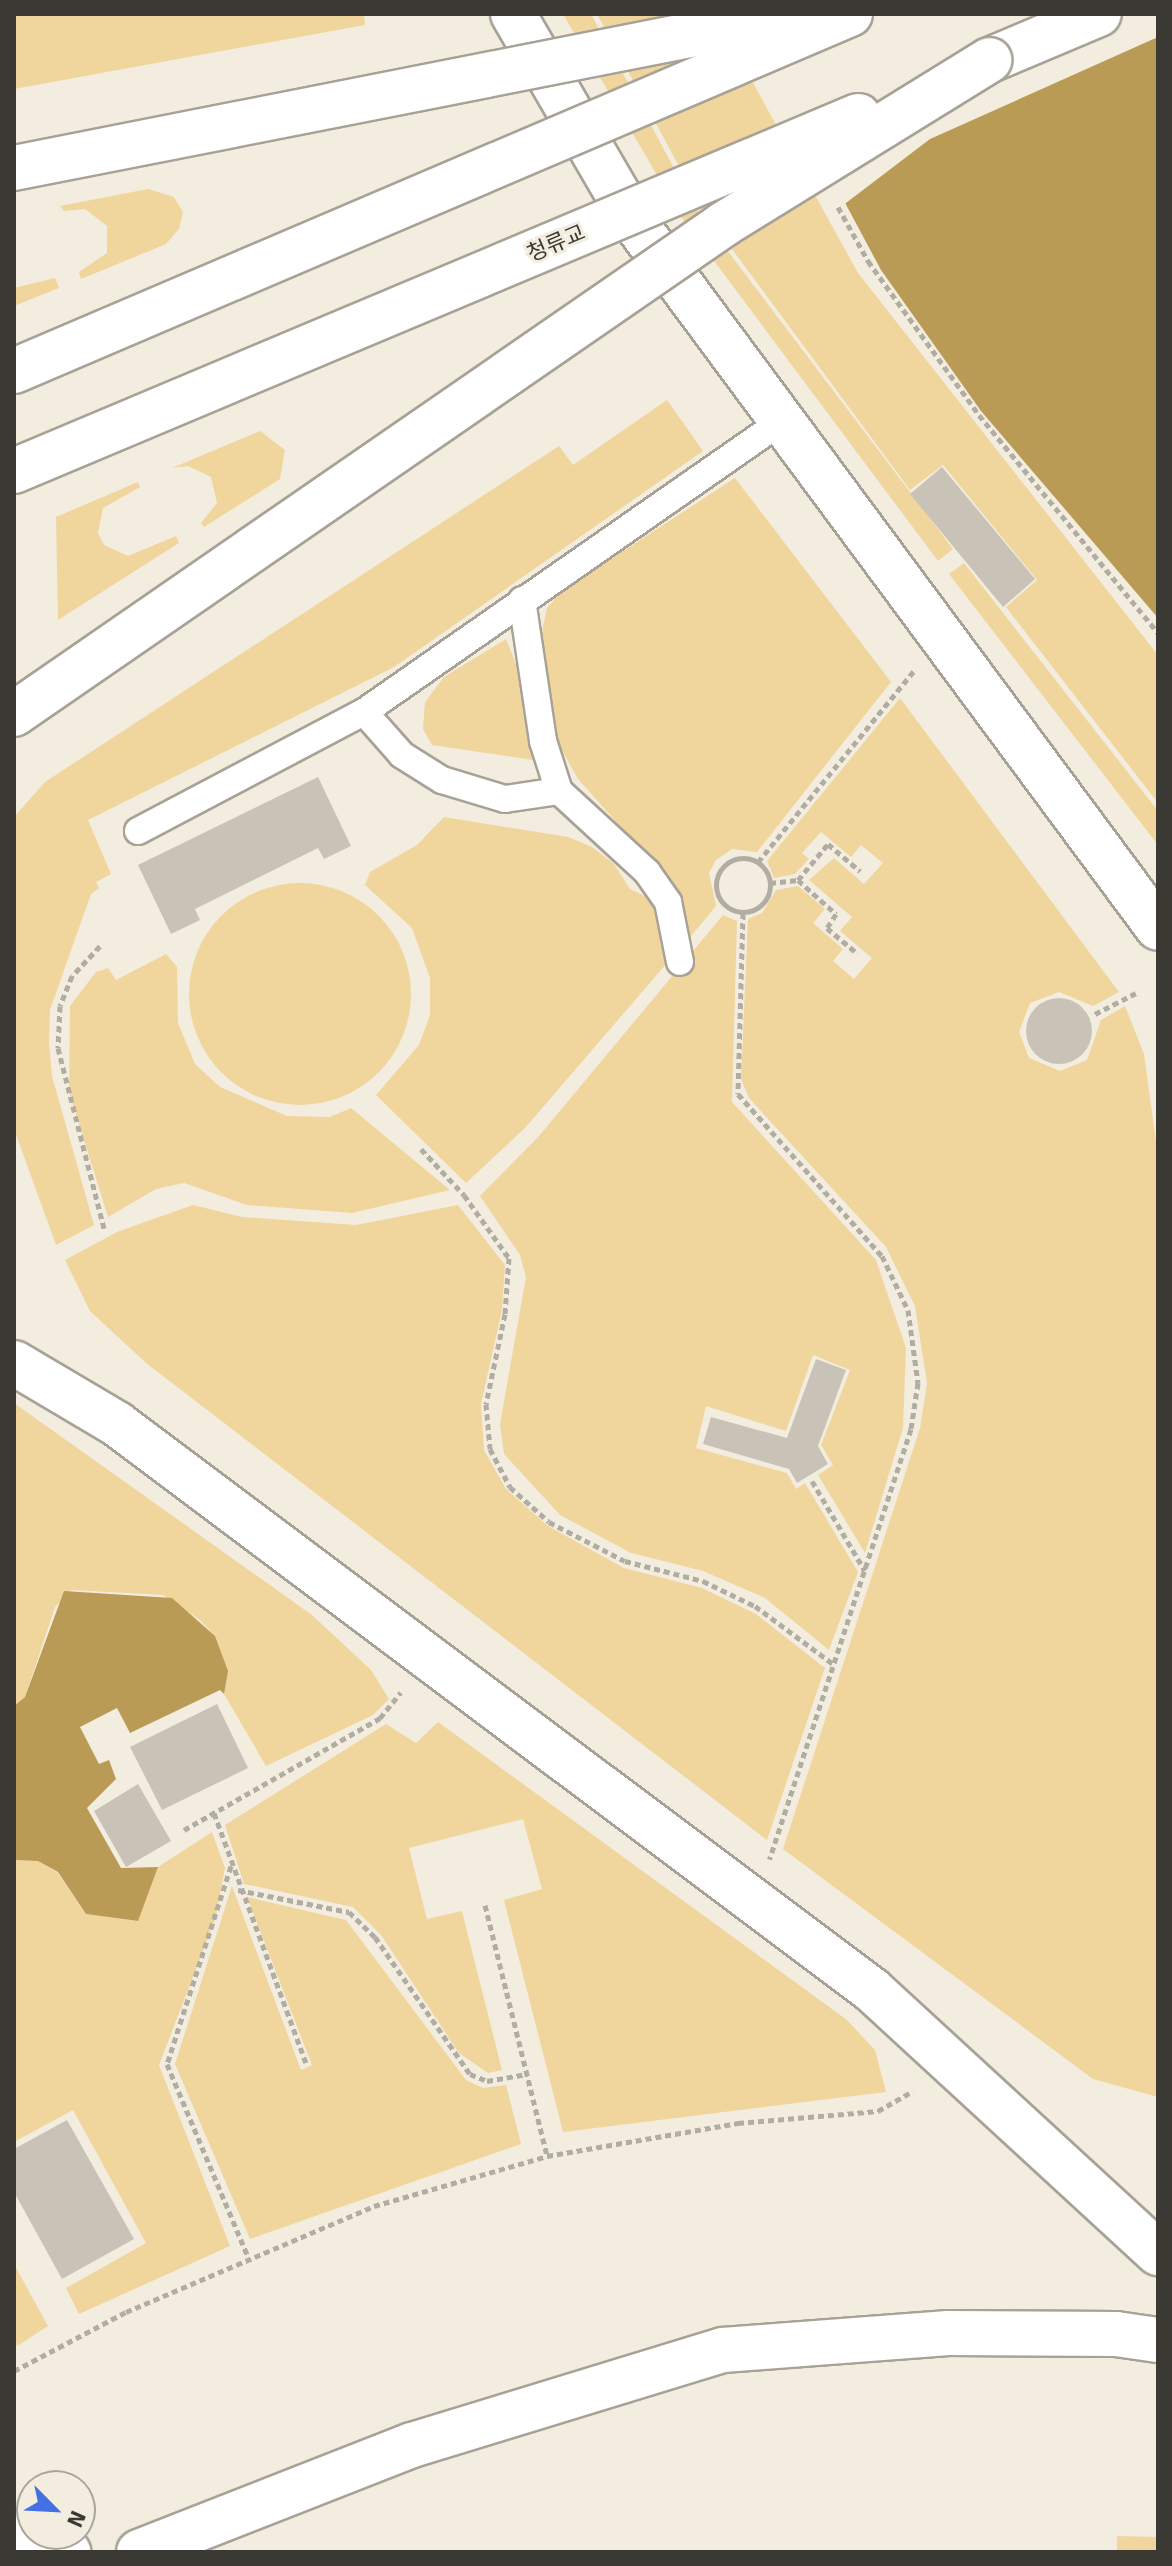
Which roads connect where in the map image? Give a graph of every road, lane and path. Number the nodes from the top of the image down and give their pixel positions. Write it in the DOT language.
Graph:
graph roads {
  1 [pos="513,14"];
  2 [pos="797,14"];
  3 [pos="850,14"];
  4 [pos="1099,14"];
  5 [pos="990,60"];
  6 [pos="14,168"];
  7 [pos="830,193"];
  8 [pos="14,371"];
  9 [pos="779,423"];
  10 [pos="14,471"];
  11 [pos="522,600"];
  12 [pos="1158,633"];
  13 [pos="945,638"];
  14 [pos="364,712"];
  15 [pos="14,714"];
  16 [pos="559,791"];
  17 [pos="138,831"];
  18 [pos="758,862"];
  19 [pos="860,871"];
  20 [pos="798,880"];
  21 [pos="770,883"];
  22 [pos="743,913"];
  23 [pos="1158,928"];
  24 [pos="100,946"];
  25 [pos="858,954"];
  26 [pos="680,962"];
  27 [pos="1136,993"];
  28 [pos="1095,1014"];
  29 [pos="421,1149"];
  30 [pos="104,1229"];
  31 [pos="14,1363"];
  32 [pos="812,1481"];
  33 [pos="866,1572"];
  34 [pos="430,1658"];
  35 [pos="833,1664"];
  36 [pos="214,1813"];
  37 [pos="184,1830"];
  38 [pos="231,1866"];
  39 [pos="739,1888"];
  40 [pos="238,1890"];
  41 [pos="485,1905"];
  42 [pos="947,2059"];
  43 [pos="306,2063"];
  44 [pos="527,2074"];
  45 [pos="547,2156"];
  46 [pos="1158,2253"];
  47 [pos="248,2257"];
  48 [pos="1158,2340"];
  49 [pos="14,2371"];
  50 [pos="14,2532"];
  51 [pos="68,2552"];
  52 [pos="139,2552"];
  1 -- 9 [label="main road"];
  2 -- 6 [label="main road, bridge"];
  3 -- 8 [label="main road, bridge"];
  4 -- 5 [label="main road, 청류교"];
  5 -- 10 [label="main road, 청류교, bridge"];
  5 -- 15 [label="main road, bridge"];
  7 -- 12 [label="path"];
  9 -- 11 [label="lane"];
  9 -- 13 [label="main road"];
  11 -- 14 [label="lane"];
  11 -- 16 [label="lane"];
  13 -- 18 [label="path"];
  13 -- 23 [label="main road"];
  14 -- 16 [label="lane"];
  14 -- 17 [label="lane"];
  16 -- 26 [label="lane"];
  18 -- 21 [label="path"];
  18 -- 22 [label="path"];
  19 -- 20 [label="path"];
  20 -- 21 [label="path"];
  20 -- 25 [label="path"];
  21 -- 22 [label="path"];
  22 -- 33 [label="path"];
  24 -- 30 [label="path"];
  27 -- 28 [label="path"];
  29 -- 35 [label="path"];
  31 -- 34 [label="main road"];
  32 -- 33 [label="path"];
  33 -- 35 [label="path"];
  34 -- 36 [label="path"];
  34 -- 39 [label="main road"];
  35 -- 39 [label="path"];
  36 -- 37 [label="path"];
  36 -- 38 [label="path"];
  38 -- 40 [label="path"];
  38 -- 47 [label="path"];
  39 -- 42 [label="main road"];
  40 -- 43 [label="path"];
  40 -- 44 [label="path"];
  41 -- 44 [label="path"];
  42 -- 45 [label="path"];
  42 -- 46 [label="main road"];
  44 -- 45 [label="path"];
  45 -- 47 [label="path"];
  47 -- 49 [label="path"];
  48 -- 52 [label="main road"];
  50 -- 51 [label="main road"];
}
